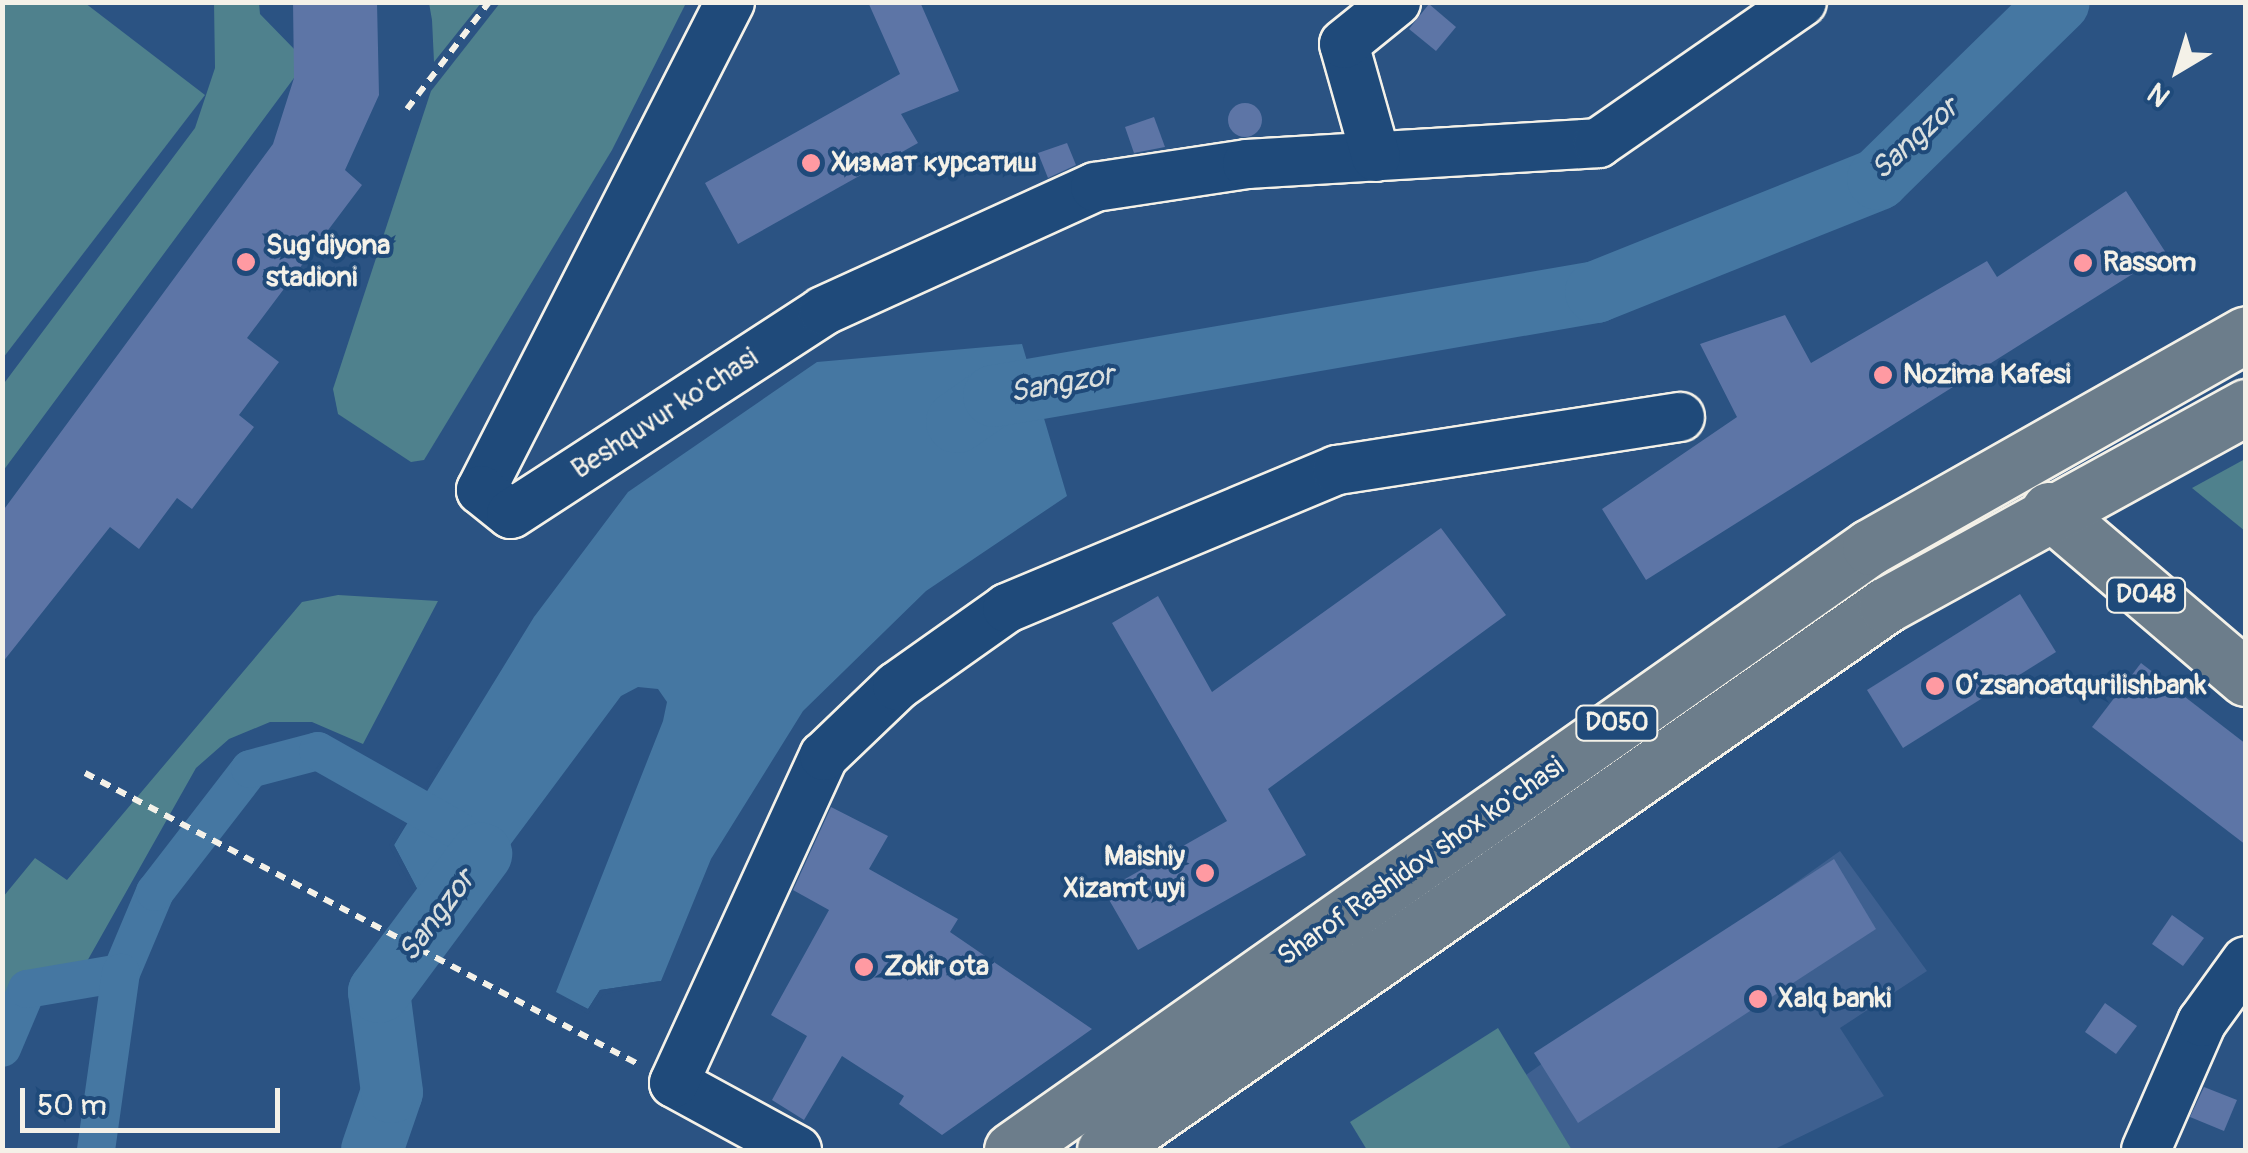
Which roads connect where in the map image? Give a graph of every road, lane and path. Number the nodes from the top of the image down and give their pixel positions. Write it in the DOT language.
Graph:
graph roads {
  1 [pos="490,2"];
  2 [pos="730,2"];
  3 [pos="1396,2"];
  4 [pos="1802,2"];
  5 [pos="407,109"];
  6 [pos="1376,157"];
  7 [pos="2246,334"];
  8 [pos="2246,406"];
  9 [pos="1680,416"];
  10 [pos="2049,510"];
  11 [pos="1693,669"];
  12 [pos="2246,678"];
  13 [pos="1727,716"];
  14 [pos="85,774"];
  15 [pos="2246,962"];
  16 [pos="1150,1052"];
  17 [pos="674,1083"];
  18 [pos="1182,1096"];
  19 [pos="797,1150"];
  20 [pos="1012,1150"];
  21 [pos="1105,1150"];
  22 [pos="2146,1150"];
  1 -- 5 [label="path"];
  2 -- 6 [label="street, Beshquvur ko'chasi"];
  3 -- 6 [label="street"];
  4 -- 6 [label="street, Beshquvur ko'chasi"];
  7 -- 11 [label="main road, Sharof Rashidov shox ko'chasi / D050"];
  8 -- 10 [label="main road, Sharof Rashidov shox ko'chasi / D050"];
  9 -- 17 [label="street"];
  10 -- 12 [label="main road, D048"];
  10 -- 13 [label="main road, Sharof Rashidov shox ko'chasi / D050"];
  11 -- 13 [label="main road"];
  11 -- 16 [label="main road, Sharof Rashidov shox ko'chasi / D050"];
  13 -- 18 [label="main road, Sharof Rashidov shox ko'chasi / D050"];
  14 -- 17 [label="path"];
  15 -- 22 [label="street"];
  16 -- 18 [label="main road"];
  16 -- 20 [label="main road, Sharof Rashidov shox ko'chasi / D050"];
  17 -- 19 [label="street"];
  18 -- 21 [label="main road, Sharof Rashidov shox ko'chasi / D050"];
}
